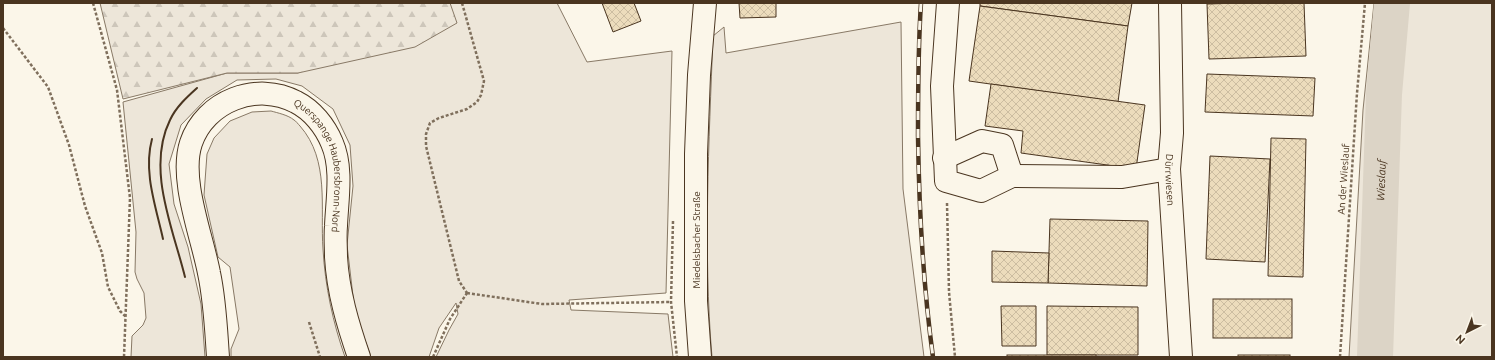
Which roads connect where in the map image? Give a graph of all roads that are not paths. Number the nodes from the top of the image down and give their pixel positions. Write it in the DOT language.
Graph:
graph roads {
  1 [pos="705,3"];
  2 [pos="948,3"];
  3 [pos="1170,3"];
  4 [pos="944,158"];
  5 [pos="1169,169"];
  6 [pos="1012,176"];
  7 [pos="218,357"];
  8 [pos="359,357"];
  9 [pos="700,357"];
  10 [pos="1181,357"];
  1 -- 9 [label="street, Miedelsbacher Straße"];
  2 -- 4 [label="street"];
  3 -- 5 [label="street, Dürrwiesen"];
  4 -- 6 [label="street"];
  4 -- 6 [label="street"];
  5 -- 6 [label="street"];
  5 -- 10 [label="street, Dürrwiesen"];
  7 -- 8 [label="street, Querspange Haubersbronn-Nord"];
}
